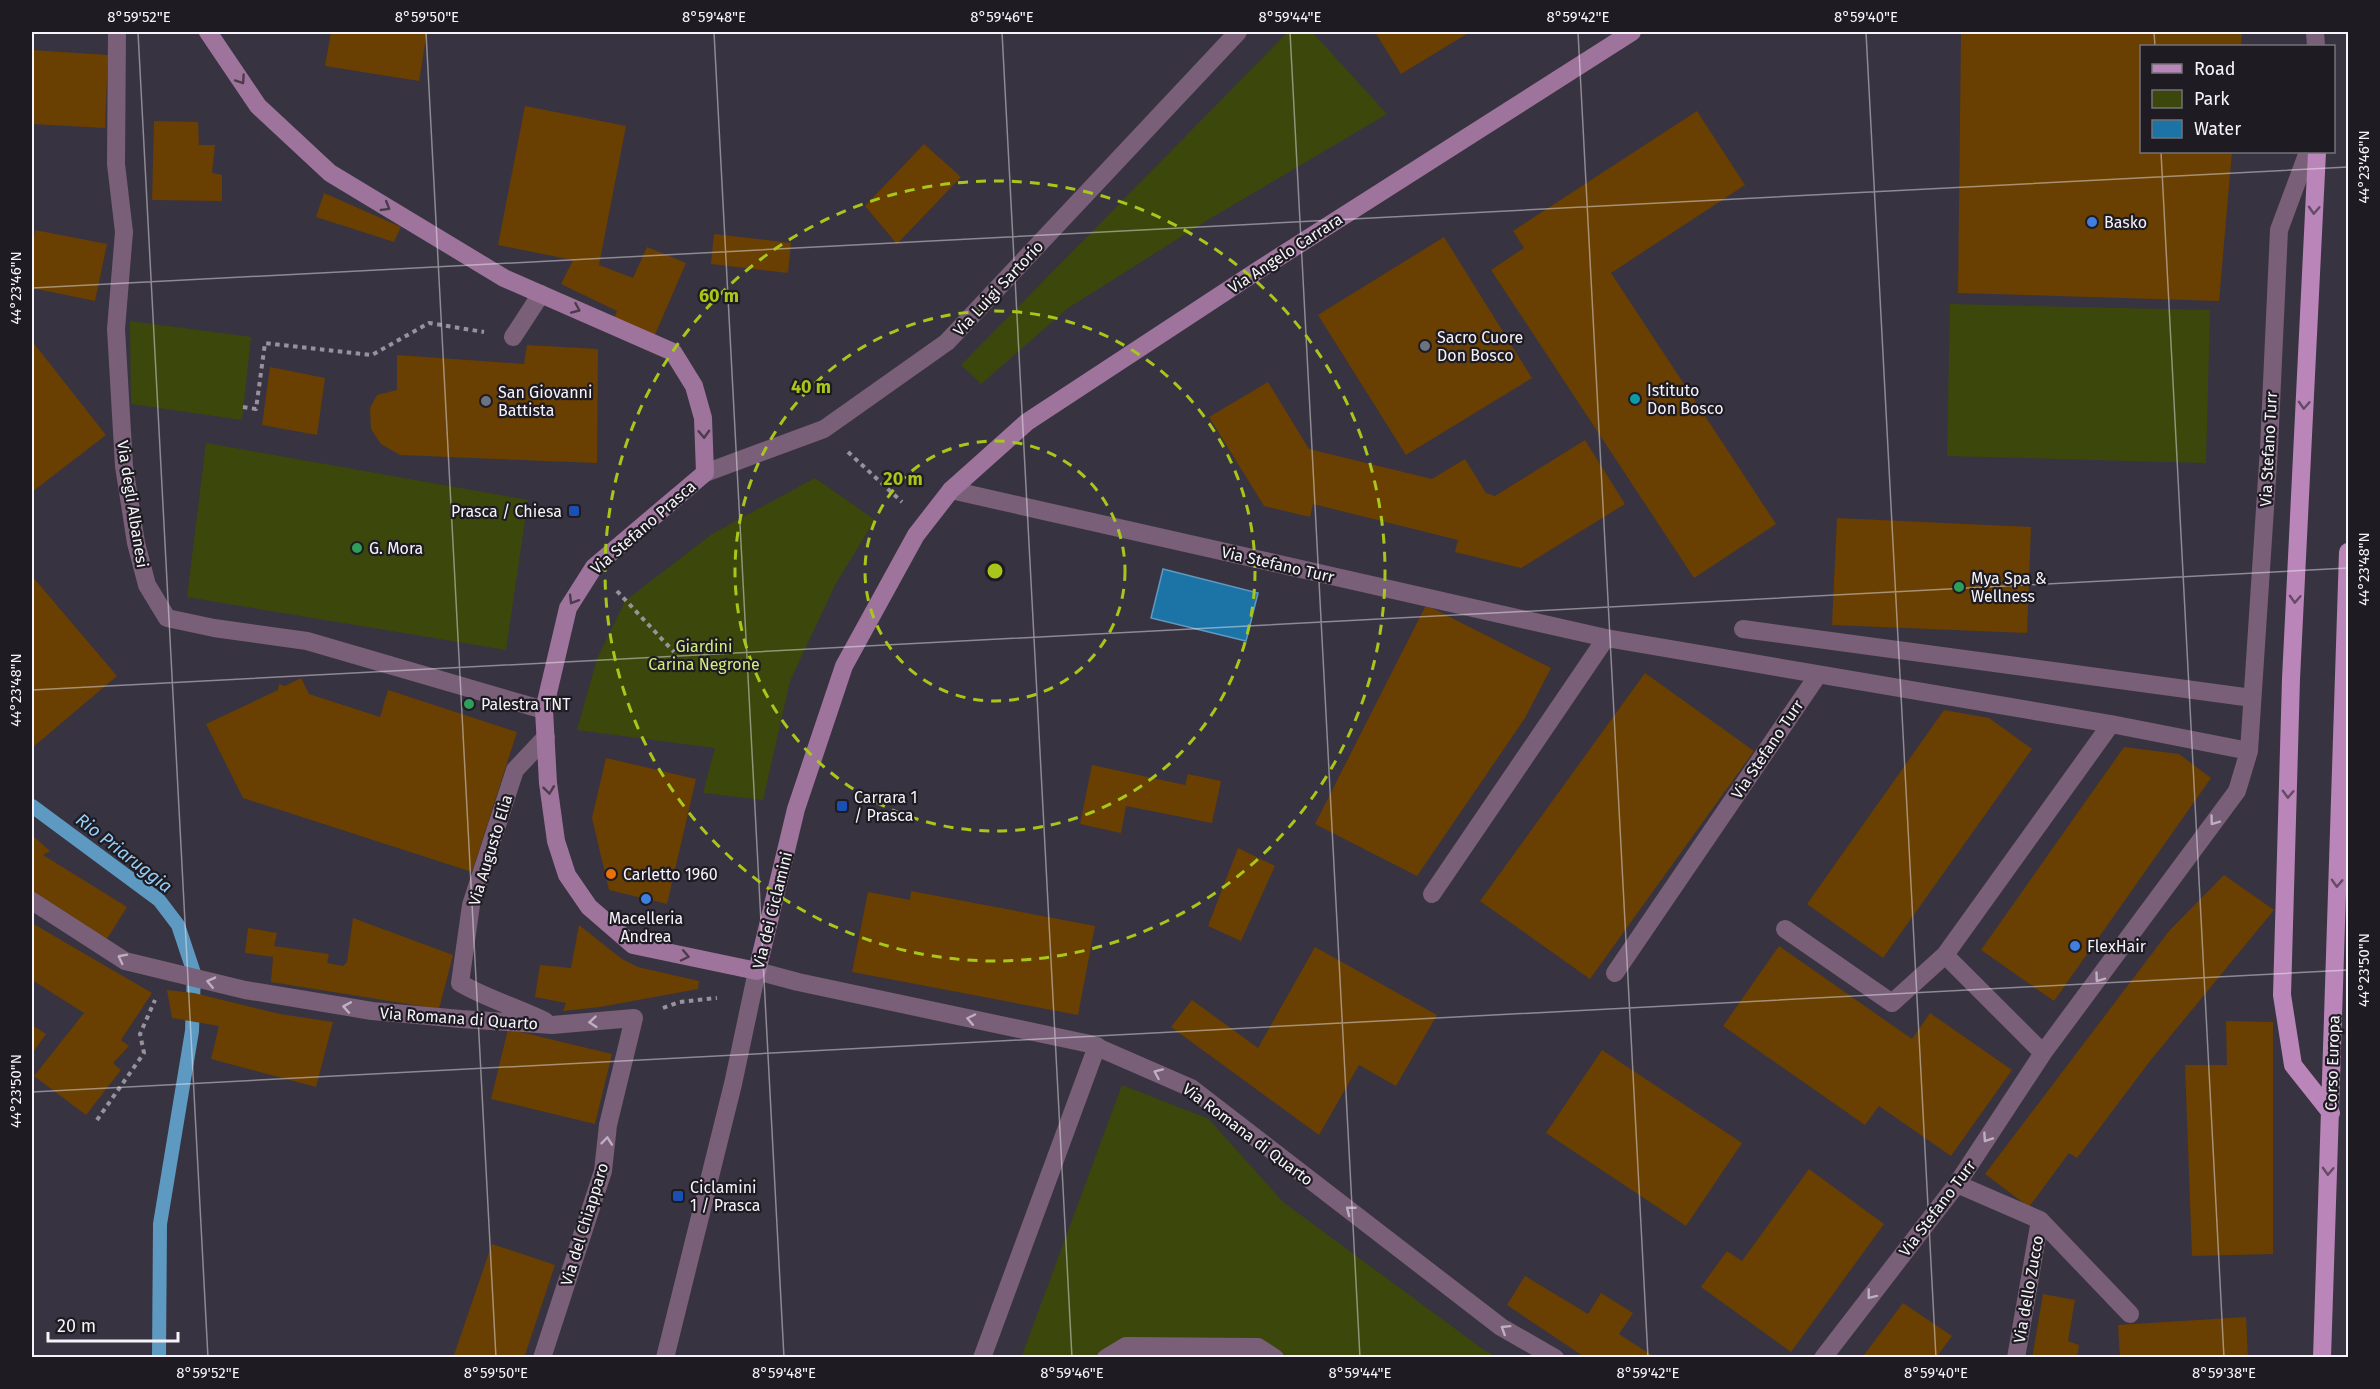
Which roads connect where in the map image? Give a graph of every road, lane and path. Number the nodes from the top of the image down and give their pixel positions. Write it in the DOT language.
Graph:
graph roads {
  1 [pos="117,32"];
  2 [pos="208,32"];
  3 [pos="1238,32"];
  4 [pos="1632,32"];
  5 [pos="2308,153"];
  6 [pos="2317,153"];
  7 [pos="541,294"];
  8 [pos="513,338"];
  9 [pos="243,407"];
  10 [pos="824,429"];
  11 [pos="705,473"];
  12 [pos="951,490"];
  13 [pos="925,523"];
  14 [pos="2349,552"];
  15 [pos="594,567"];
  16 [pos="1743,629"];
  17 [pos="1606,638"];
  18 [pos="674,652"];
  19 [pos="1818,675"];
  20 [pos="2252,698"];
  21 [pos="544,710"];
  22 [pos="2111,724"];
  23 [pos="546,737"];
  24 [pos="2249,751"];
  25 [pos="1432,894"];
  26 [pos="32,901"];
  27 [pos="1785,929"];
  28 [pos="1945,955"];
  29 [pos="757,971"];
  30 [pos="173,973"];
  31 [pos="1615,973"];
  32 [pos="750,999"];
  33 [pos="634,1018"];
  34 [pos="552,1025"];
  35 [pos="1097,1046"];
  36 [pos="2043,1053"];
  37 [pos="2331,1113"];
  38 [pos="97,1120"];
  39 [pos="1956,1184"];
  40 [pos="2040,1220"];
  41 [pos="2130,1314"];
  42 [pos="542,1358"];
  43 [pos="665,1358"];
  44 [pos="982,1358"];
  45 [pos="1106,1358"];
  46 [pos="1275,1358"];
  47 [pos="1556,1358"];
  48 [pos="1822,1358"];
  49 [pos="2016,1358"];
  50 [pos="2322,1358"];
  1 -- 21 [label="street, Via degli Albanesi"];
  2 -- 7 [label="street, Via Stefano Prasca, one-way"];
  3 -- 10 [label="street, Via Luigi Sartorio"];
  4 -- 12 [label="street, Via Angelo Carrara"];
  5 -- 20 [label="street, Via Stefano Turr"];
  6 -- 37 [label="main road, one-way"];
  7 -- 8 [label="street"];
  7 -- 11 [label="street, Via Stefano Prasca, one-way"];
  8 -- 9 [label="path"];
  10 -- 11 [label="street, Via Luigi Sartorio"];
  10 -- 13 [label="path"];
  11 -- 15 [label="street, Via Stefano Prasca"];
  12 -- 13 [label="street, Via dei Ciclamini"];
  12 -- 17 [label="street, Via Stefano Turr"];
  13 -- 29 [label="street, Via dei Ciclamini"];
  14 -- 37 [label="main road, Corso Europa, one-way"];
  15 -- 18 [label="path"];
  15 -- 21 [label="street, Via Stefano Prasca, one-way"];
  16 -- 20 [label="street"];
  17 -- 19 [label="street, Via Stefano Turr"];
  17 -- 25 [label="street"];
  19 -- 22 [label="street, Via Stefano Turr"];
  19 -- 31 [label="street, Via Stefano Turr"];
  20 -- 24 [label="street, Via Stefano Turr"];
  21 -- 23 [label="street, Via Stefano Prasca"];
  22 -- 24 [label="street, Via Stefano Turr"];
  22 -- 28 [label="street"];
  23 -- 29 [label="street, Via Stefano Prasca, one-way"];
  23 -- 34 [label="street, Via Augusto Elia"];
  24 -- 36 [label="street, Via Stefano Turr, one-way"];
  30 -- 26 [label="street, Via Romana di Quarto, one-way"];
  27 -- 28 [label="street"];
  28 -- 36 [label="street"];
  29 -- 32 [label="street, Via dei Ciclamini"];
  35 -- 29 [label="street, Via Romana di Quarto, one-way"];
  34 -- 30 [label="street, Via Romana di Quarto, one-way"];
  30 -- 38 [label="path"];
  32 -- 33 [label="path"];
  32 -- 43 [label="street, Via dei Ciclamini"];
  33 -- 34 [label="street, Via Romana di Quarto, one-way"];
  42 -- 33 [label="street, Via del Chiapparo, one-way"];
  35 -- 44 [label="street"];
  47 -- 35 [label="street, Via Romana di Quarto, one-way"];
  36 -- 39 [label="street, Via Stefano Turr, one-way"];
  37 -- 50 [label="main road, Corso Europa, one-way"];
  39 -- 40 [label="street, Via dello Zucco"];
  39 -- 48 [label="street, Via Stefano Turr, one-way"];
  40 -- 41 [label="street, Via dello Zucco"];
  40 -- 49 [label="street, Via dello Zucco"];
  45 -- 46 [label="street"];
}
